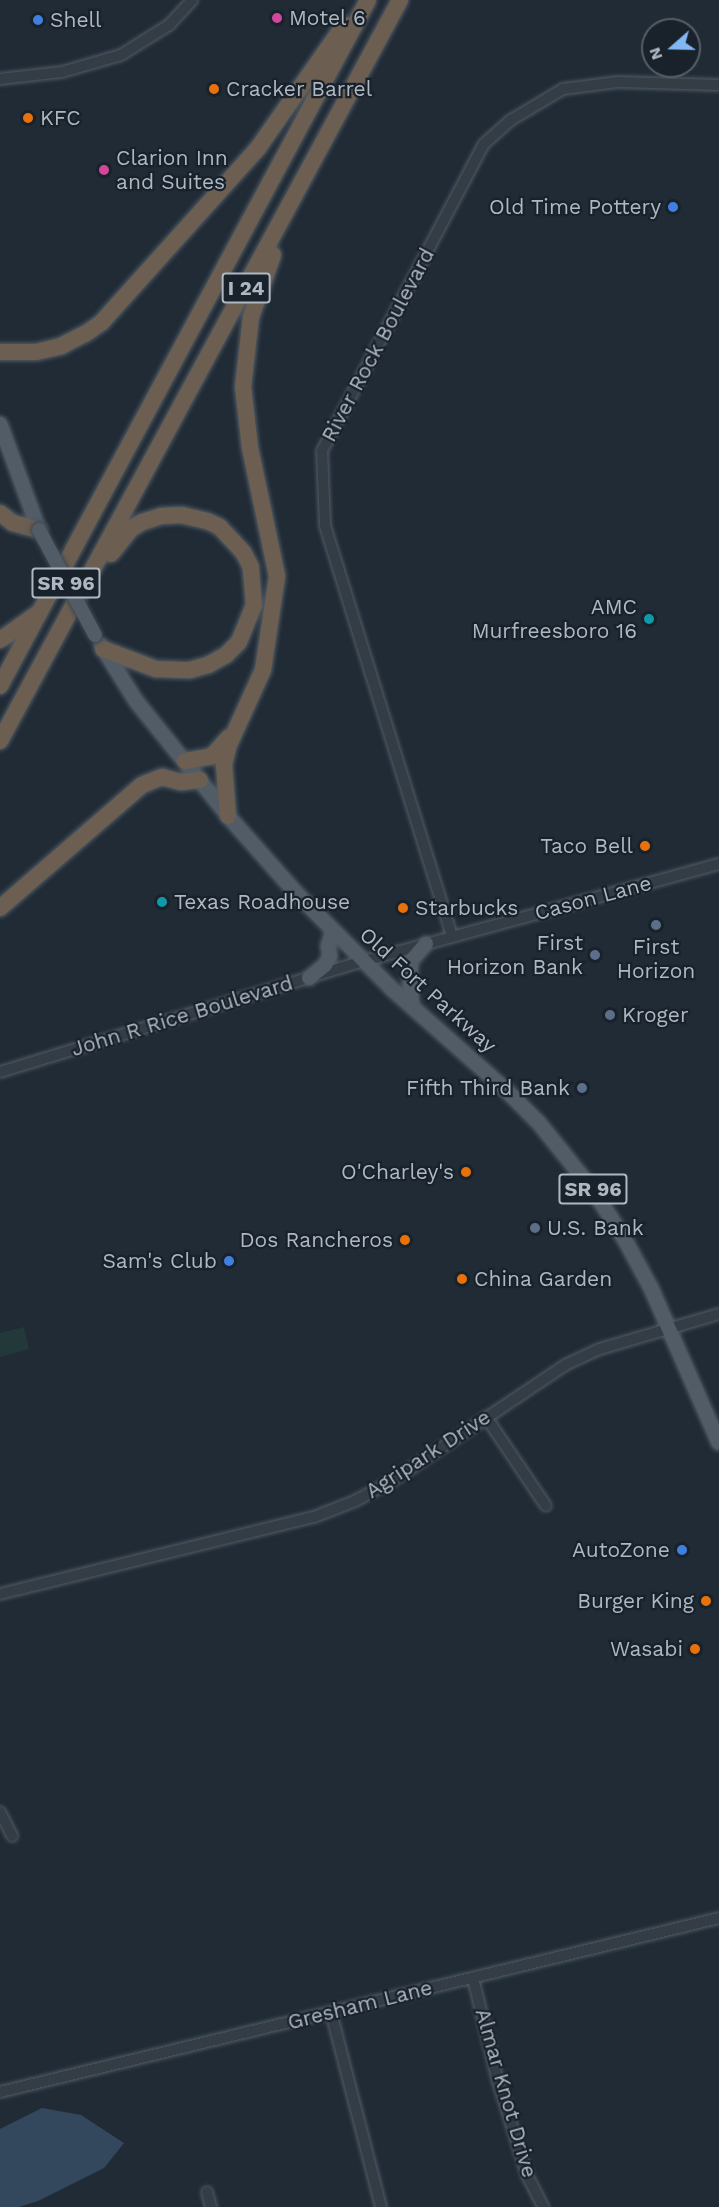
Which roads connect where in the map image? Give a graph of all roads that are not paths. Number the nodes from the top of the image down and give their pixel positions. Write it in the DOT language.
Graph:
graph roads {
  1 [pos="192,0"];
  2 [pos="362,0"];
  3 [pos="368,0"];
  4 [pos="400,0"];
  5 [pos="0,79"];
  6 [pos="719,85"];
  7 [pos="289,208"];
  8 [pos="0,352"];
  9 [pos="0,424"];
  10 [pos="0,513"];
  11 [pos="39,530"];
  12 [pos="90,575"];
  13 [pos="40,612"];
  14 [pos="0,640"];
  15 [pos="99,642"];
  16 [pos="0,686"];
  17 [pos="239,721"];
  18 [pos="0,741"];
  19 [pos="185,761"];
  20 [pos="200,780"];
  21 [pos="228,816"];
  22 [pos="719,864"];
  23 [pos="0,908"];
  24 [pos="333,931"];
  25 [pos="452,936"];
  26 [pos="426,944"];
  27 [pos="364,961"];
  28 [pos="309,978"];
  29 [pos="412,1007"];
  30 [pos="0,1072"];
  31 [pos="719,1314"];
  32 [pos="669,1328"];
  33 [pos="486,1417"];
  34 [pos="719,1443"];
  35 [pos="546,1506"];
  36 [pos="0,1594"];
  37 [pos="0,1812"];
  38 [pos="12,1836"];
  39 [pos="719,1918"];
  40 [pos="473,1978"];
  41 [pos="331,2012"];
  42 [pos="0,2092"];
  43 [pos="207,2192"];
  44 [pos="211,2207"];
  45 [pos="381,2207"];
  46 [pos="543,2207"];
  1 -- 5 [label="street"];
  2 -- 8 [label="highway"];
  3 -- 13 [label="highway, I 24"];
  4 -- 7 [label="highway, I 24"];
  6 -- 25 [label="street, River Rock Boulevard"];
  7 -- 12 [label="highway, I 24"];
  7 -- 17 [label="highway"];
  9 -- 11 [label="main road, Old Fort Parkway / SR 96"];
  10 -- 11 [label="highway"];
  11 -- 15 [label="main road, Old Fort Parkway / SR 96, bridge"];
  12 -- 15 [label="highway"];
  12 -- 18 [label="highway, I 24"];
  13 -- 14 [label="highway"];
  13 -- 16 [label="highway, I 24"];
  15 -- 19 [label="main road, Old Fort Parkway / SR 96"];
  17 -- 19 [label="highway"];
  17 -- 21 [label="highway"];
  19 -- 20 [label="main road, Old Fort Parkway / SR 96"];
  20 -- 21 [label="main road, Old Fort Parkway / SR 96"];
  20 -- 23 [label="highway"];
  21 -- 24 [label="main road, Old Fort Parkway / SR 96"];
  22 -- 25 [label="street, Cason Lane"];
  24 -- 27 [label="main road, Old Fort Parkway / SR 96"];
  24 -- 28 [label="main road"];
  25 -- 26 [label="street, Cason Lane"];
  26 -- 27 [label="street, Cason Lane"];
  26 -- 29 [label="main road"];
  27 -- 28 [label="street, John R Rice Boulevard"];
  27 -- 29 [label="main road, Old Fort Parkway / SR 96"];
  28 -- 30 [label="street, John R Rice Boulevard"];
  29 -- 32 [label="main road, Old Fort Parkway / SR 96"];
  31 -- 32 [label="street, Agripark Drive"];
  32 -- 33 [label="street, Agripark Drive"];
  32 -- 34 [label="main road, Old Fort Parkway / SR 96"];
  33 -- 35 [label="street"];
  33 -- 36 [label="street, Agripark Drive"];
  37 -- 38 [label="street"];
  39 -- 40 [label="street, Gresham Lane"];
  40 -- 41 [label="street, Gresham Lane"];
  40 -- 46 [label="street, Almar Knot Drive"];
  41 -- 42 [label="street, Gresham Lane"];
  41 -- 45 [label="street"];
  43 -- 44 [label="street"];
}
